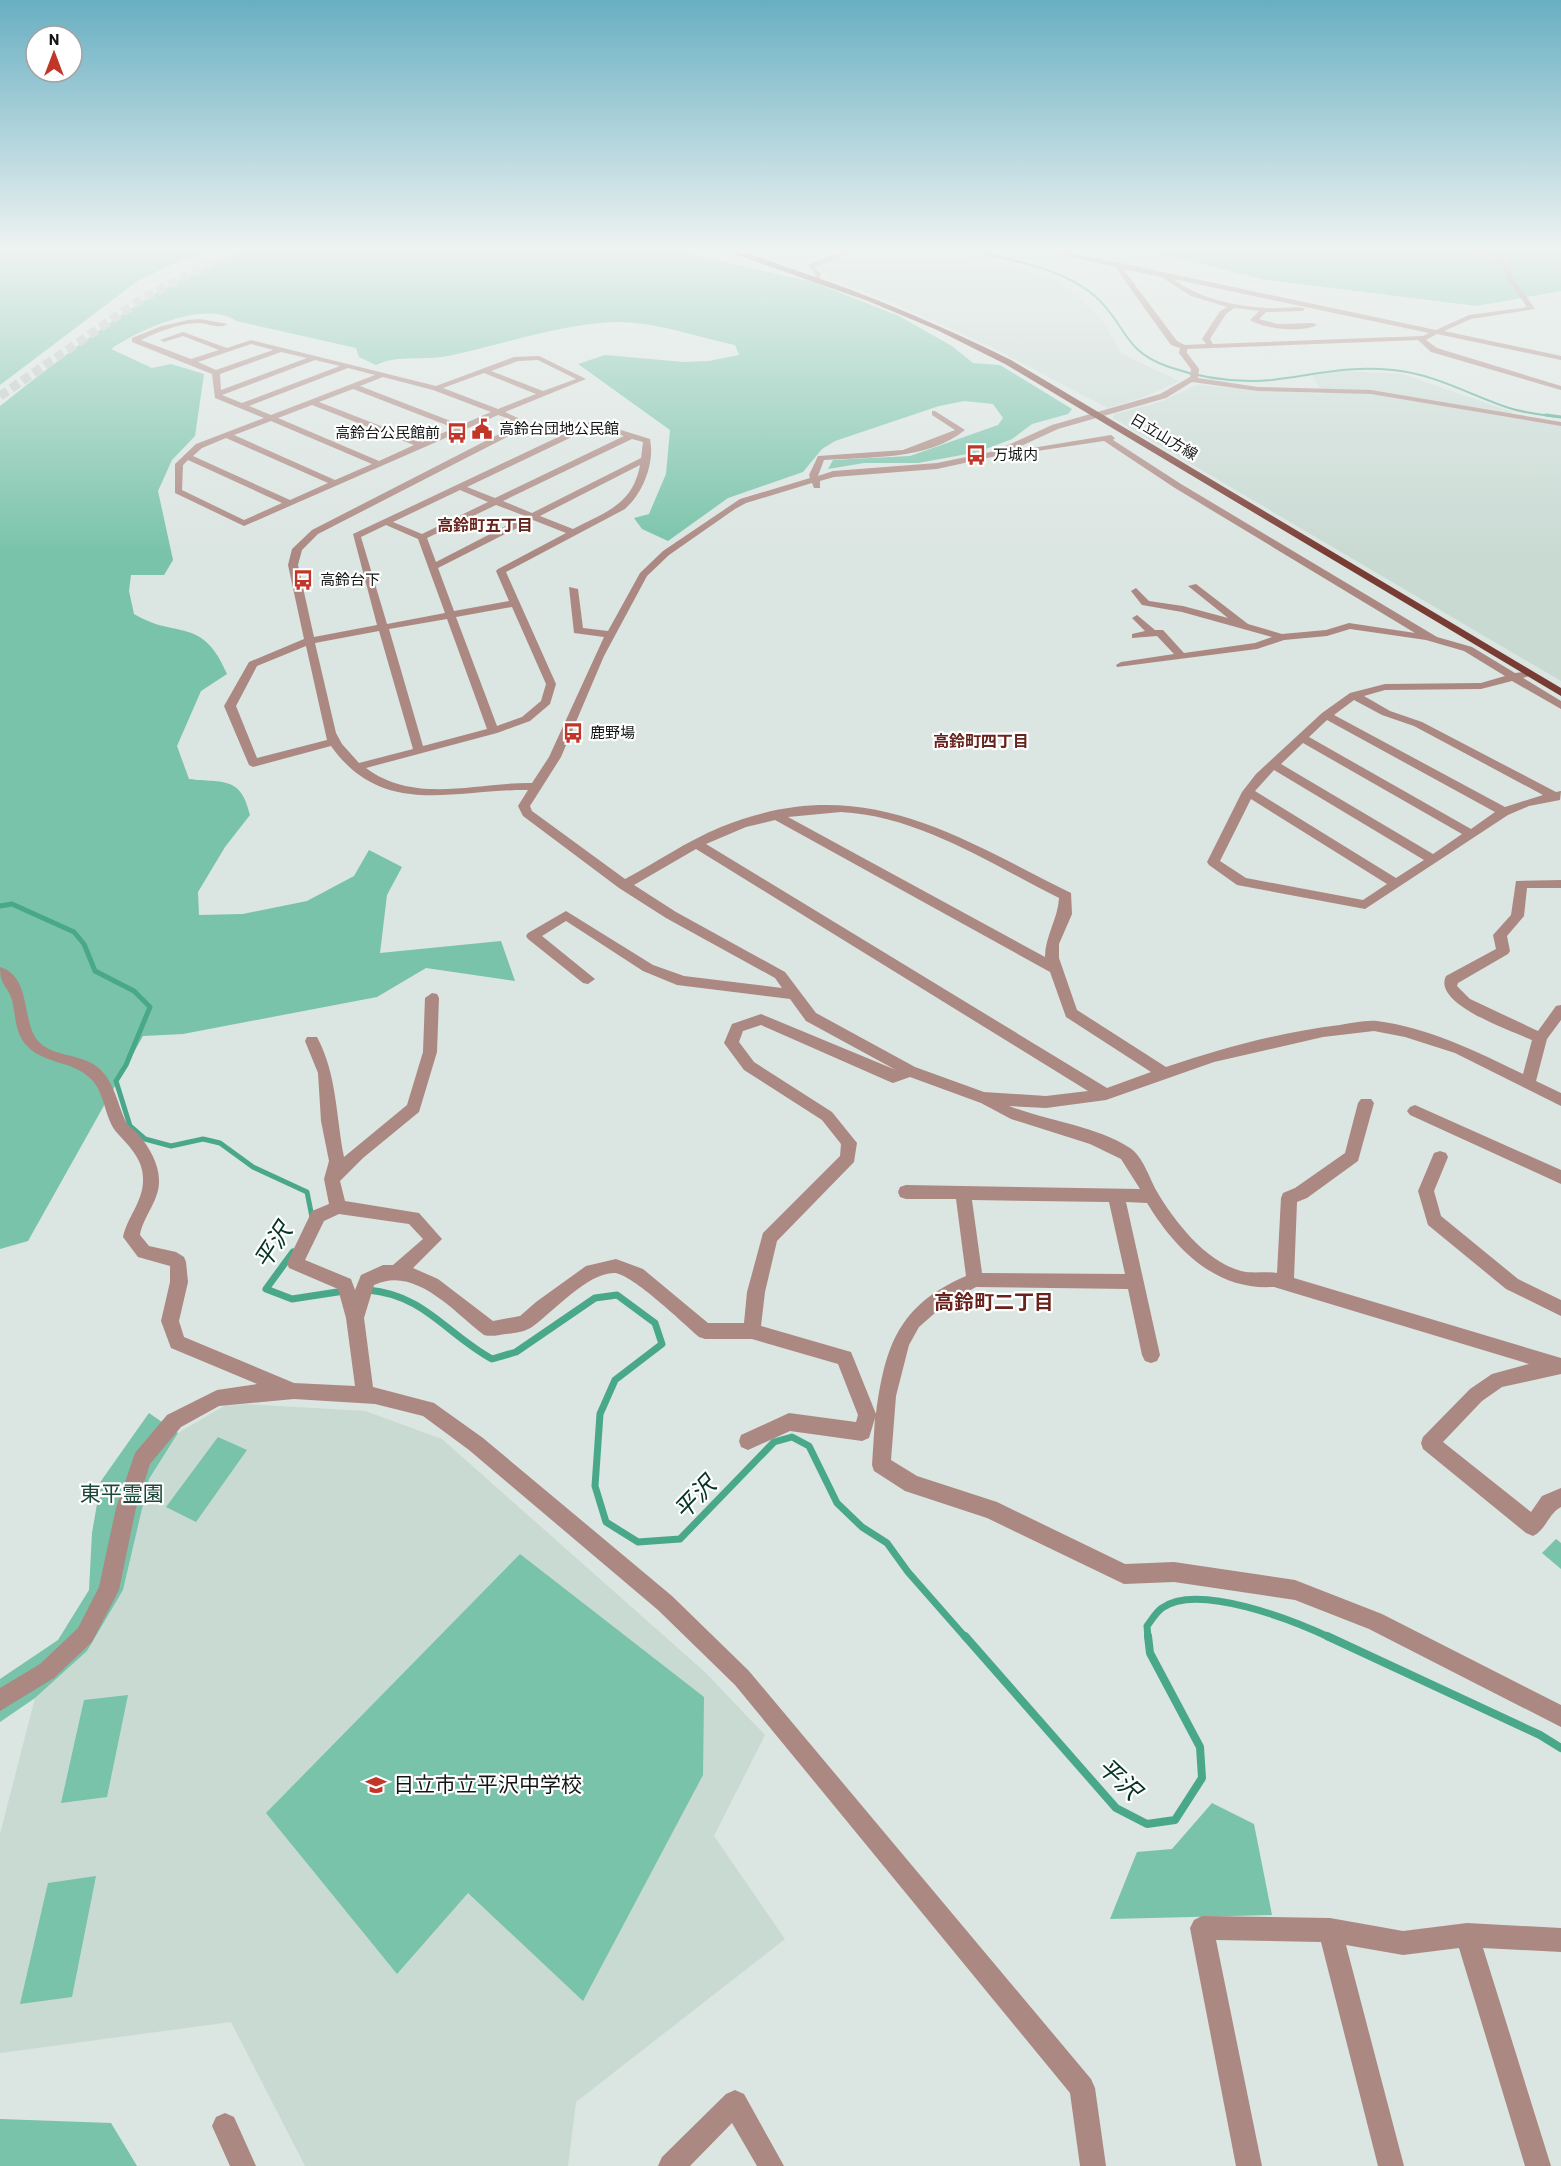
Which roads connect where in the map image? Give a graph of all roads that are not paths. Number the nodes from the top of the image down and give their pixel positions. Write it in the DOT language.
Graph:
graph roads {
  1 [pos="166,352"];
  2 [pos="220,352"];
  3 [pos="276,352"];
  4 [pos="290,352"];
  5 [pos="988,352"];
  6 [pos="1183,352"];
  7 [pos="1441,352"];
  8 [pos="1533,352"];
  9 [pos="314,358"];
  10 [pos="1561,358"];
  11 [pos="191,362"];
  12 [pos="348,366"];
  13 [pos="485,371"];
  14 [pos="216,373"];
  15 [pos="382,375"];
  16 [pos="1194,376"];
  17 [pos="352,386"];
  18 [pos="436,388"];
  19 [pos="1561,388"];
  20 [pos="217,394"];
  21 [pos="543,394"];
  22 [pos="312,402"];
  23 [pos="242,406"];
  24 [pos="500,411"];
  25 [pos="935,414"];
  26 [pos="1098,415"];
  27 [pos="270,418"];
  28 [pos="1561,424"];
  29 [pos="462,428"];
  30 [pos="1046,430"];
  31 [pos="226,435"];
  32 [pos="631,436"];
  33 [pos="1070,445"];
  34 [pos="421,446"];
  35 [pos="1030,449"];
  36 [pos="186,456"];
  37 [pos="645,459"];
  38 [pos="380,464"];
  39 [pos="815,480"];
  40 [pos="335,483"];
  41 [pos="460,487"];
  42 [pos="496,501"];
  43 [pos="290,503"];
  44 [pos="533,516"];
  45 [pos="386,522"];
  46 [pos="574,533"];
  47 [pos="422,537"];
  48 [pos="433,567"];
  49 [pos="1193,586"];
  50 [pos="573,589"];
  51 [pos="1136,591"];
  52 [pos="516,603"];
  53 [pos="450,615"];
  54 [pos="1137,618"];
  55 [pos="1244,626"];
  56 [pos="382,627"];
  57 [pos="1152,633"];
  58 [pos="610,634"];
  59 [pos="1136,636"];
  60 [pos="1282,637"];
  61 [pos="1432,639"];
  62 [pos="309,640"];
  63 [pos="1181,656"];
  64 [pos="1121,665"];
  65 [pos="1522,675"];
  66 [pos="1561,693"];
  67 [pos="1354,694"];
  68 [pos="1561,706"];
  69 [pos="1326,715"];
  70 [pos="493,731"];
  71 [pos="1303,738"];
  72 [pos="333,742"];
  73 [pos="419,751"];
  74 [pos="1273,764"];
  75 [pos="357,767"];
  76 [pos="536,787"];
  77 [pos="1248,792"];
  78 [pos="1558,796"];
  79 [pos="1504,812"];
  80 [pos="777,816"];
  81 [pos="1471,834"];
  82 [pos="698,845"];
  83 [pos="1432,860"];
  84 [pos="1397,884"];
  85 [pos="1561,884"];
  86 [pos="624,885"];
  87 [pos="1056,969"];
  88 [pos="0,972"];
  89 [pos="588,979"];
  90 [pos="794,994"];
  91 [pos="432,999"];
  92 [pos="1561,1010"];
  93 [pos="1549,1034"];
  94 [pos="312,1041"];
  95 [pos="909,1071"];
  96 [pos="1164,1074"];
  97 [pos="1528,1083"];
  98 [pos="1106,1094"];
  99 [pos="983,1098"];
  100 [pos="1561,1100"];
  101 [pos="1366,1103"];
  102 [pos="1414,1111"];
  103 [pos="1440,1157"];
  104 [pos="1561,1177"];
  105 [pos="332,1179"];
  106 [pos="906,1192"];
  107 [pos="963,1192"];
  108 [pos="1116,1195"];
  109 [pos="1151,1196"];
  110 [pos="338,1207"];
  111 [pos="398,1271"];
  112 [pos="975,1280"];
  113 [pos="1135,1282"];
  114 [pos="1285,1283"];
  115 [pos="352,1293"];
  116 [pos="1561,1308"];
  117 [pos="752,1331"];
  118 [pos="1151,1355"];
  119 [pos="1560,1365"];
  120 [pos="294,1391"];
  121 [pos="365,1397"];
  122 [pos="748,1441"];
  123 [pos="1561,1497"];
  124 [pos="0,1700"];
  125 [pos="1561,1716"];
  126 [pos="1330,1930"];
  127 [pos="1467,1935"];
  128 [pos="1561,1940"];
  129 [pos="225,2126"];
  130 [pos="243,2166"];
  131 [pos="671,2166"];
  132 [pos="771,2166"];
  133 [pos="1092,2166"];
  134 [pos="1249,2166"];
  135 [pos="1391,2166"];
  136 [pos="1538,2166"];
  1 -- 11 [label="street"];
  2 -- 11 [label="street"];
  3 -- 14 [label="street"];
  4 -- 9 [label="street"];
  5 -- 26 [label="main road, 日立山方線"];
  6 -- 16 [label="street"];
  7 -- 19 [label="street"];
  8 -- 10 [label="street"];
  9 -- 12 [label="street"];
  9 -- 20 [label="street"];
  11 -- 14 [label="street"];
  12 -- 15 [label="street"];
  12 -- 23 [label="street"];
  13 -- 18 [label="street"];
  13 -- 21 [label="street"];
  13 -- 21 [label="street"];
  14 -- 20 [label="street"];
  15 -- 17 [label="street"];
  15 -- 18 [label="street"];
  16 -- 26 [label="street"];
  16 -- 28 [label="street"];
  17 -- 22 [label="street"];
  17 -- 29 [label="street"];
  18 -- 24 [label="street"];
  20 -- 23 [label="street"];
  21 -- 24 [label="street"];
  22 -- 27 [label="street"];
  22 -- 34 [label="street"];
  23 -- 27 [label="street"];
  24 -- 29 [label="street"];
  24 -- 62 [label="street"];
  25 -- 39 [label="street"];
  26 -- 30 [label="street"];
  26 -- 65 [label="main road, 日立山方線"];
  27 -- 31 [label="street"];
  27 -- 38 [label="street"];
  29 -- 34 [label="street"];
  30 -- 33 [label="street"];
  30 -- 39 [label="street"];
  31 -- 36 [label="street"];
  31 -- 40 [label="street"];
  32 -- 37 [label="street"];
  32 -- 41 [label="street"];
  32 -- 42 [label="street"];
  33 -- 35 [label="street"];
  33 -- 61 [label="street"];
  34 -- 38 [label="street"];
  36 -- 43 [label="street"];
  36 -- 43 [label="street"];
  37 -- 44 [label="street"];
  37 -- 46 [label="street"];
  38 -- 40 [label="street"];
  39 -- 58 [label="street"];
  40 -- 43 [label="street"];
  41 -- 42 [label="street"];
  41 -- 45 [label="street"];
  42 -- 44 [label="street"];
  42 -- 47 [label="street"];
  44 -- 46 [label="street"];
  44 -- 48 [label="street"];
  45 -- 47 [label="street"];
  45 -- 56 [label="street"];
  46 -- 52 [label="street"];
  47 -- 48 [label="street"];
  48 -- 53 [label="street"];
  49 -- 55 [label="street"];
  50 -- 58 [label="street"];
  51 -- 55 [label="street"];
  52 -- 53 [label="street"];
  52 -- 70 [label="street"];
  53 -- 56 [label="street"];
  53 -- 70 [label="street"];
  54 -- 57 [label="street"];
  55 -- 60 [label="street"];
  56 -- 62 [label="street"];
  56 -- 73 [label="street"];
  57 -- 59 [label="street"];
  57 -- 63 [label="street"];
  58 -- 76 [label="street"];
  60 -- 61 [label="street"];
  60 -- 63 [label="street"];
  61 -- 65 [label="street"];
  62 -- 72 [label="street"];
  62 -- 72 [label="street"];
  63 -- 64 [label="street"];
  65 -- 66 [label="main road, 日立山方線"];
  65 -- 67 [label="street"];
  65 -- 68 [label="street"];
  67 -- 69 [label="street"];
  67 -- 78 [label="street"];
  69 -- 71 [label="street"];
  69 -- 79 [label="street"];
  70 -- 73 [label="street"];
  71 -- 74 [label="street"];
  71 -- 81 [label="street"];
  72 -- 75 [label="street"];
  73 -- 75 [label="street"];
  74 -- 77 [label="street"];
  74 -- 83 [label="street"];
  75 -- 76 [label="street"];
  76 -- 86 [label="street"];
  77 -- 84 [label="street"];
  77 -- 84 [label="street"];
  78 -- 79 [label="street"];
  79 -- 81 [label="street"];
  80 -- 82 [label="street"];
  80 -- 87 [label="street"];
  80 -- 87 [label="street"];
  81 -- 83 [label="street"];
  82 -- 86 [label="street"];
  82 -- 98 [label="street"];
  83 -- 84 [label="street"];
  85 -- 93 [label="street"];
  86 -- 90 [label="street"];
  87 -- 96 [label="street"];
  88 -- 120 [label="street"];
  89 -- 90 [label="street"];
  90 -- 95 [label="street"];
  91 -- 105 [label="street"];
  92 -- 93 [label="street"];
  93 -- 97 [label="street"];
  94 -- 105 [label="street"];
  95 -- 99 [label="street"];
  95 -- 117 [label="street"];
  96 -- 97 [label="street"];
  96 -- 98 [label="street"];
  97 -- 100 [label="street"];
  98 -- 99 [label="street"];
  99 -- 109 [label="street"];
  101 -- 114 [label="street"];
  102 -- 104 [label="street"];
  103 -- 116 [label="street"];
  105 -- 110 [label="street"];
  106 -- 107 [label="street"];
  107 -- 108 [label="street"];
  107 -- 112 [label="street"];
  108 -- 109 [label="street"];
  108 -- 113 [label="street"];
  109 -- 114 [label="street"];
  110 -- 111 [label="street"];
  110 -- 115 [label="street"];
  111 -- 115 [label="street"];
  111 -- 117 [label="street"];
  112 -- 113 [label="street"];
  112 -- 125 [label="street"];
  113 -- 118 [label="street"];
  114 -- 119 [label="street"];
  115 -- 121 [label="street"];
  117 -- 122 [label="street"];
  119 -- 123 [label="street"];
  120 -- 121 [label="street"];
  120 -- 124 [label="street"];
  121 -- 133 [label="street"];
  126 -- 127 [label="street"];
  126 -- 134 [label="street"];
  126 -- 135 [label="street"];
  127 -- 128 [label="street"];
  127 -- 136 [label="street"];
  129 -- 130 [label="street"];
  131 -- 132 [label="street"];
}
